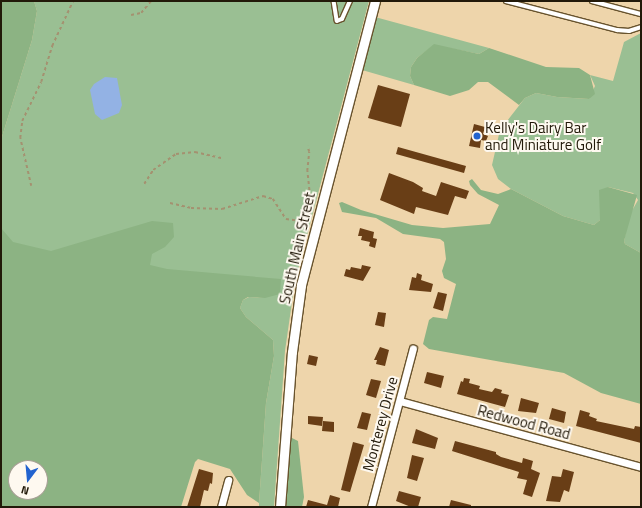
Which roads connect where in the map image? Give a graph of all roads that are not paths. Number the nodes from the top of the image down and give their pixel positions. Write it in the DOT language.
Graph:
graph roads {
  1 [pos="334,1"];
  2 [pos="350,1"];
  3 [pos="375,1"];
  4 [pos="506,1"];
  5 [pos="592,1"];
  6 [pos="641,14"];
  7 [pos="641,27"];
  8 [pos="413,348"];
  9 [pos="400,402"];
  10 [pos="641,467"];
  11 [pos="228,480"];
  12 [pos="221,507"];
  13 [pos="280,507"];
  14 [pos="371,507"];
  1 -- 2 [label="lane"];
  3 -- 13 [label="street, South Main Street"];
  4 -- 7 [label="lane"];
  5 -- 6 [label="lane"];
  8 -- 9 [label="street, Monterey Drive"];
  9 -- 10 [label="street, Redwood Road"];
  9 -- 14 [label="street, Monterey Drive"];
  11 -- 12 [label="street"];
}
